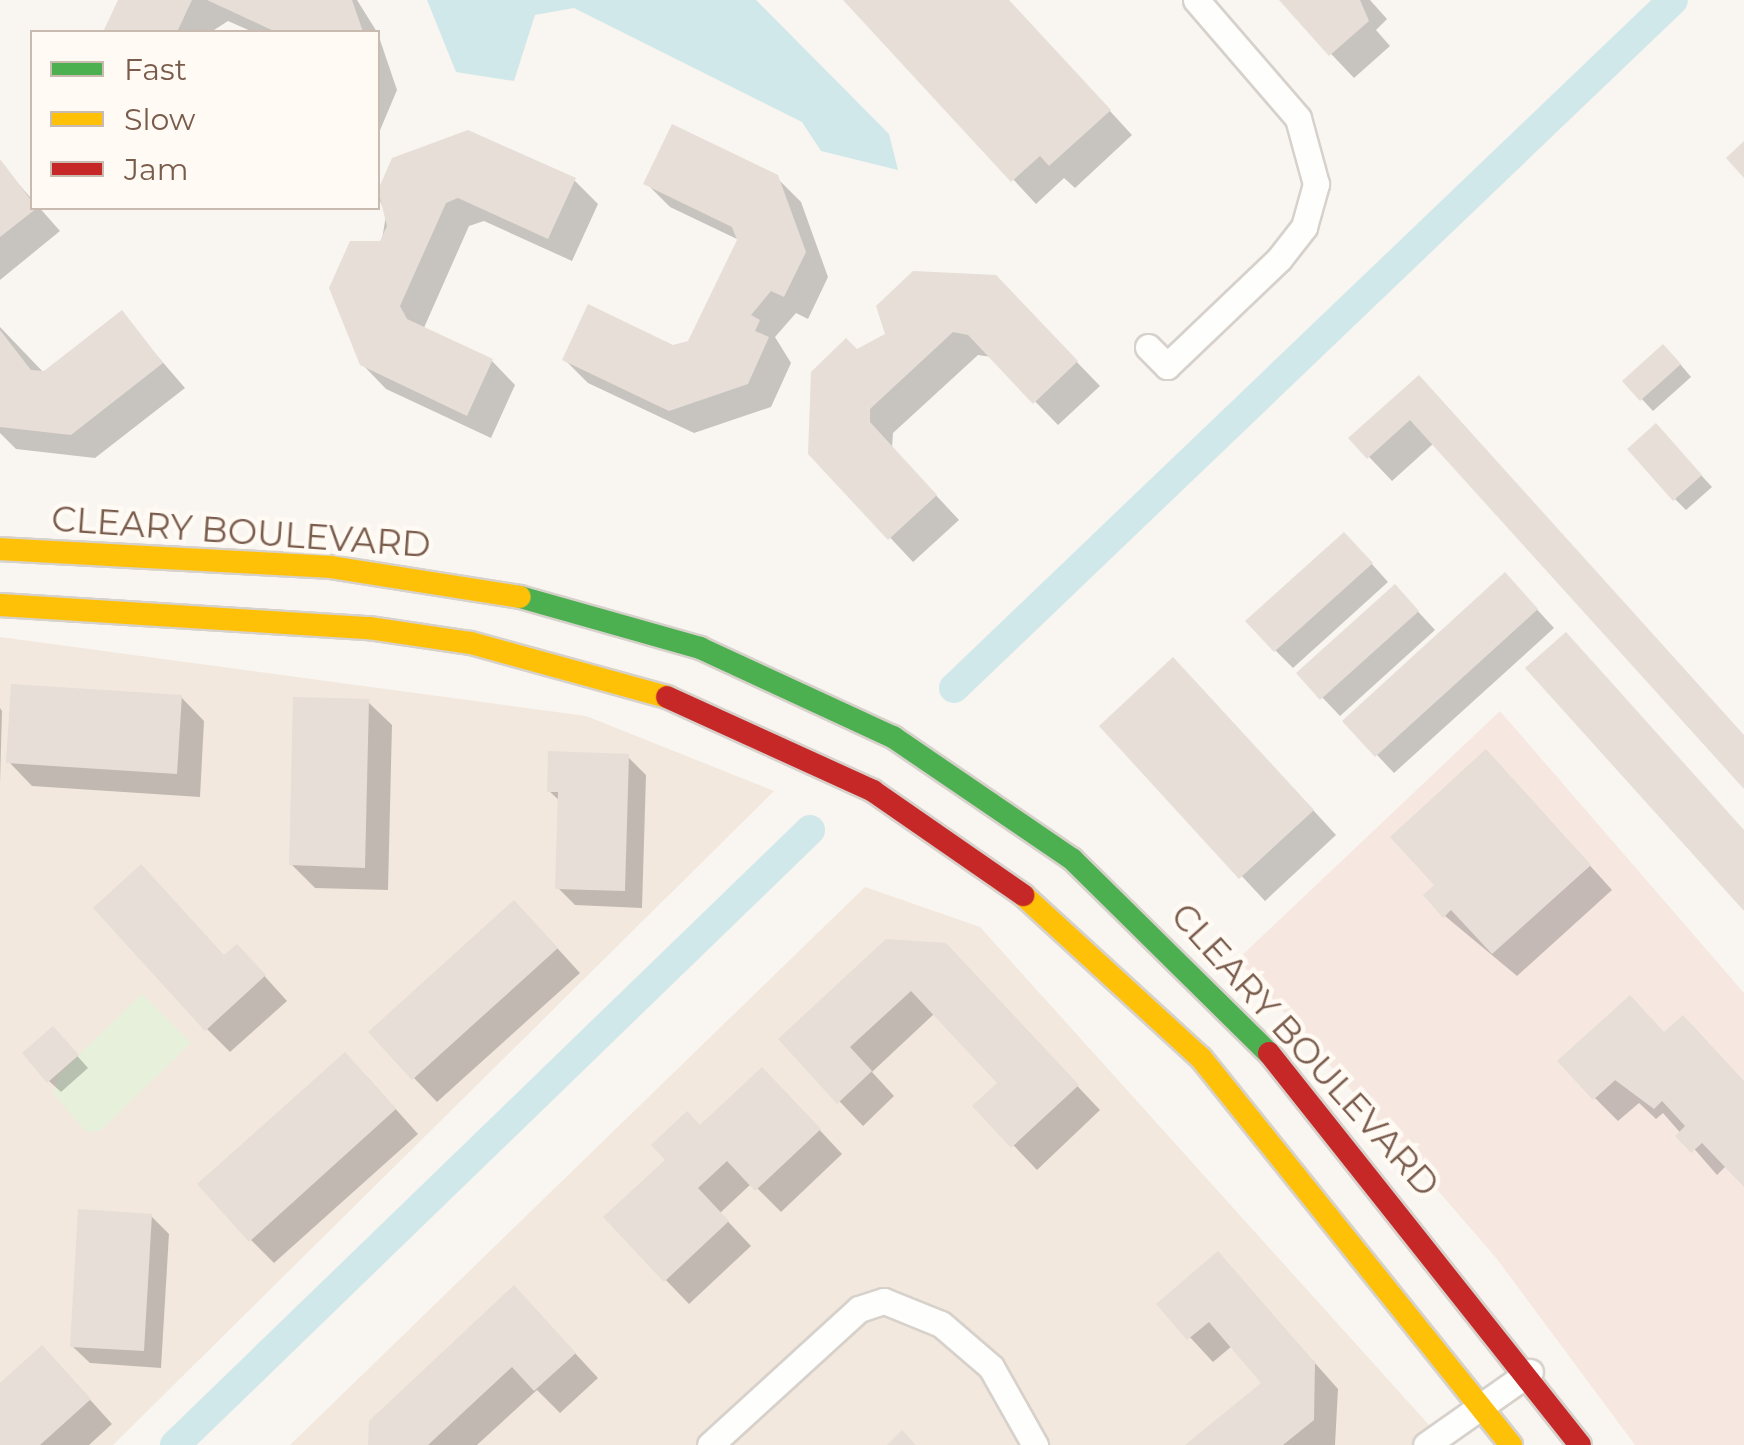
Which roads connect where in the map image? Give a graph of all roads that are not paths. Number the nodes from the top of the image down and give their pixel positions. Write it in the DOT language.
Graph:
graph roads {
  1 [pos="1196,0"];
  2 [pos="1148,346"];
  3 [pos="0,550"];
  4 [pos="0,605"];
  5 [pos="1530,1372"];
  6 [pos="1482,1404"];
  7 [pos="710,1445"];
  8 [pos="1035,1445"];
  9 [pos="1426,1445"];
  10 [pos="1511,1445"];
  11 [pos="1580,1445"];
  1 -- 2 [label="street"];
  3 -- 5 [label="street, CLEARY BOULEVARD"];
  4 -- 6 [label="street"];
  5 -- 6 [label="street"];
  5 -- 11 [label="street, CLEARY BOULEVARD"];
  6 -- 9 [label="street"];
  6 -- 10 [label="street"];
  7 -- 8 [label="street"];
}
